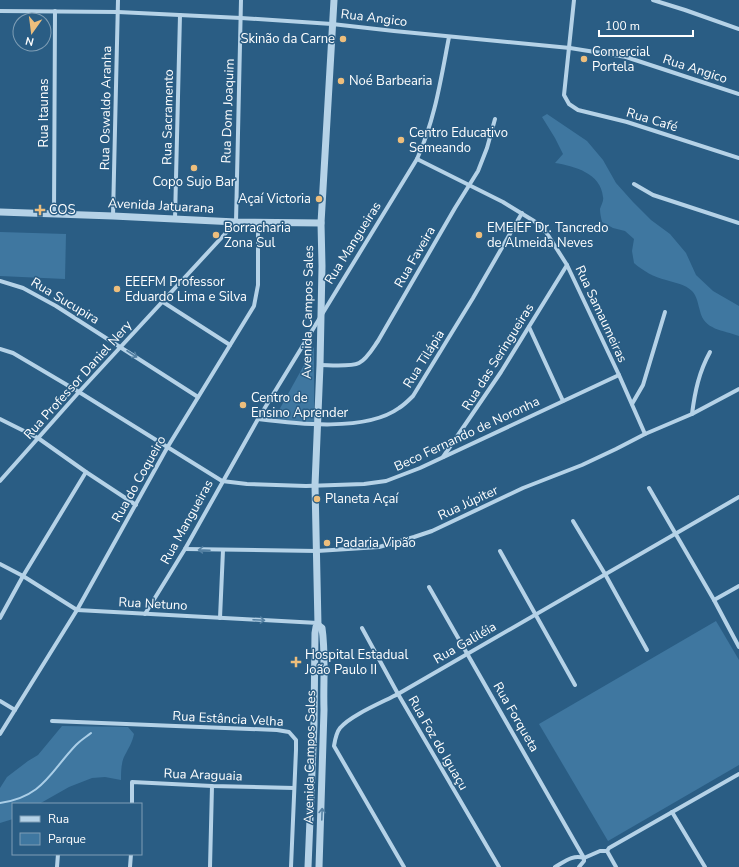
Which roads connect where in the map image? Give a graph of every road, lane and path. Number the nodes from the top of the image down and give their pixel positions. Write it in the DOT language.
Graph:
graph roads {
  1 [pos="118,0"];
  2 [pos="241,0"];
  3 [pos="334,0"];
  4 [pos="574,0"];
  5 [pos="652,0"];
  6 [pos="55,11"];
  7 [pos="0,12"];
  8 [pos="118,12"];
  9 [pos="180,15"];
  10 [pos="241,18"];
  11 [pos="332,24"];
  12 [pos="739,29"];
  13 [pos="449,37"];
  14 [pos="570,48"];
  15 [pos="739,94"];
  16 [pos="495,119"];
  17 [pos="739,158"];
  18 [pos="417,159"];
  19 [pos="634,184"];
  20 [pos="470,185"];
  21 [pos="0,212"];
  22 [pos="522,213"];
  23 [pos="54,214"];
  24 [pos="113,216"];
  25 [pos="175,219"];
  26 [pos="236,222"];
  27 [pos="258,223"];
  28 [pos="321,223"];
  29 [pos="739,223"];
  30 [pos="567,265"];
  31 [pos="0,281"];
  32 [pos="163,302"];
  33 [pos="665,312"];
  34 [pos="320,316"];
  35 [pos="529,327"];
  36 [pos="230,344"];
  37 [pos="121,347"];
  38 [pos="0,349"];
  39 [pos="710,352"];
  40 [pos="320,365"];
  41 [pos="619,375"];
  42 [pos="739,389"];
  43 [pos="79,392"];
  44 [pos="198,397"];
  45 [pos="563,400"];
  46 [pos="632,404"];
  47 [pos="692,414"];
  48 [pos="0,419"];
  49 [pos="258,419"];
  50 [pos="317,424"];
  51 [pos="645,434"];
  52 [pos="38,438"];
  53 [pos="167,448"];
  54 [pos="443,458"];
  55 [pos="86,472"];
  56 [pos="0,481"];
  57 [pos="222,481"];
  58 [pos="315,485"];
  59 [pos="649,488"];
  60 [pos="739,497"];
  61 [pos="136,505"];
  62 [pos="573,521"];
  63 [pos="676,534"];
  64 [pos="185,549"];
  65 [pos="223,550"];
  66 [pos="317,550"];
  67 [pos="500,551"];
  68 [pos="0,564"];
  69 [pos="605,574"];
  70 [pos="23,576"];
  71 [pos="739,586"];
  72 [pos="429,587"];
  73 [pos="714,600"];
  74 [pos="77,610"];
  75 [pos="145,614"];
  76 [pos="534,615"];
  77 [pos="0,618"];
  78 [pos="220,618"];
  79 [pos="318,624"];
  80 [pos="362,628"];
  81 [pos="739,647"];
  82 [pos="647,650"];
  83 [pos="468,653"];
  84 [pos="575,685"];
  85 [pos="398,694"];
  86 [pos="0,701"];
  87 [pos="15,710"];
  88 [pos="52,721"];
  89 [pos="314,728"];
  90 [pos="324,728"];
  91 [pos="0,734"];
  92 [pos="739,774"];
  93 [pos="212,786"];
  94 [pos="294,788"];
  95 [pos="132,803"];
  96 [pos="672,812"];
  97 [pos="607,851"];
  98 [pos="58,855"];
  99 [pos="131,855"];
  100 [pos="584,858"];
  101 [pos="57,867"];
  102 [pos="130,867"];
  103 [pos="210,867"];
  104 [pos="291,867"];
  105 [pos="308,867"];
  106 [pos="319,867"];
  107 [pos="404,867"];
  108 [pos="499,867"];
  109 [pos="555,867"];
  110 [pos="579,867"];
  111 [pos="616,867"];
  112 [pos="705,867"];
  1 -- 8 [label="street, Rua Oswaldo Aranha"];
  2 -- 10 [label="street, Rua Dom Joaquim"];
  3 -- 11 [label="street, Avenida Campos Sales"];
  4 -- 14 [label="street"];
  5 -- 12 [label="street"];
  6 -- 7 [label="street, Rua Angico"];
  6 -- 8 [label="street, Rua Angico"];
  6 -- 23 [label="street, Rua Itaunas"];
  8 -- 9 [label="street, Rua Angico"];
  8 -- 24 [label="street, Rua Oswaldo Aranha"];
  9 -- 10 [label="street, Rua Angico"];
  9 -- 25 [label="street, Rua Sacramento"];
  10 -- 11 [label="street, Rua Angico"];
  10 -- 26 [label="street, Rua Dom Joaquim"];
  11 -- 13 [label="street, Rua Angico"];
  11 -- 28 [label="street, Avenida Campos Sales"];
  13 -- 14 [label="street, Rua Angico"];
  13 -- 18 [label="street, Rua Mangueiras"];
  14 -- 15 [label="street, Rua Angico"];
  14 -- 17 [label="street, Rua Café"];
  16 -- 20 [label="street, Rua Faveira"];
  18 -- 20 [label="street, Rua Samaumeiras"];
  18 -- 34 [label="street, Rua Mangueiras"];
  19 -- 29 [label="street"];
  20 -- 22 [label="street, Rua Samaumeiras"];
  20 -- 40 [label="street, Rua Faveira"];
  21 -- 23 [label="street, Avenida Jatuarana"];
  22 -- 30 [label="street, Rua Samaumeiras"];
  22 -- 50 [label="street, Rua Tilápia"];
  23 -- 24 [label="street, Avenida Jatuarana"];
  24 -- 25 [label="street, Avenida Jatuarana"];
  25 -- 26 [label="street, Avenida Jatuarana"];
  26 -- 27 [label="street, Avenida Jatuarana"];
  26 -- 32 [label="street, Rua Professor Daniel Nery"];
  27 -- 28 [label="street, Avenida Jatuarana"];
  27 -- 36 [label="street, Rua do Coqueiro"];
  28 -- 34 [label="street, Avenida Campos Sales"];
  30 -- 35 [label="street, Rua das Seringueiras"];
  30 -- 41 [label="street, Rua Samaumeiras"];
  31 -- 37 [label="street, Rua Sucupira"];
  32 -- 36 [label="street"];
  32 -- 37 [label="street, Rua Professor Daniel Nery"];
  33 -- 46 [label="street"];
  34 -- 40 [label="street, Avenida Campos Sales"];
  34 -- 49 [label="street, Rua Mangueiras"];
  35 -- 45 [label="street"];
  35 -- 54 [label="street, Rua das Seringueiras"];
  36 -- 44 [label="street, Rua do Coqueiro"];
  37 -- 43 [label="street, Rua Professor Daniel Nery"];
  37 -- 44 [label="street, Rua Sucupira, one-way"];
  38 -- 43 [label="street, Beco Fernando de Noronha"];
  39 -- 47 [label="street"];
  40 -- 50 [label="street, Avenida Campos Sales"];
  41 -- 45 [label="street, Beco Fernando de Noronha"];
  41 -- 46 [label="street, Rua Samaumeiras"];
  42 -- 47 [label="street, Rua Júpiter"];
  43 -- 52 [label="street, Rua Professor Daniel Nery"];
  43 -- 53 [label="street, Beco Fernando de Noronha"];
  44 -- 53 [label="street, Rua do Coqueiro"];
  45 -- 54 [label="street, Beco Fernando de Noronha"];
  46 -- 51 [label="street, Rua Samaumeiras"];
  47 -- 51 [label="street, Rua Júpiter"];
  48 -- 52 [label="street"];
  49 -- 50 [label="street, Rua Tilápia"];
  49 -- 57 [label="street, Rua Mangueiras"];
  50 -- 58 [label="street, Avenida Campos Sales"];
  51 -- 66 [label="street, Rua Júpiter"];
  52 -- 55 [label="street"];
  52 -- 56 [label="street, Rua Professor Daniel Nery"];
  53 -- 57 [label="street, Beco Fernando de Noronha"];
  53 -- 61 [label="street, Rua do Coqueiro"];
  54 -- 58 [label="street, Beco Fernando de Noronha"];
  55 -- 61 [label="street"];
  55 -- 70 [label="street"];
  57 -- 58 [label="street, Beco Fernando de Noronha"];
  57 -- 64 [label="street, Rua Mangueiras"];
  58 -- 66 [label="street, Avenida Campos Sales"];
  59 -- 63 [label="street"];
  60 -- 63 [label="street, Rua Galiléia"];
  61 -- 74 [label="street, Rua do Coqueiro"];
  62 -- 69 [label="street"];
  63 -- 69 [label="street, Rua Galiléia"];
  63 -- 73 [label="street"];
  65 -- 64 [label="street, Rua Júpiter, one-way"];
  64 -- 75 [label="street, Rua Mangueiras"];
  65 -- 66 [label="street, Rua Júpiter"];
  65 -- 78 [label="street"];
  66 -- 79 [label="street, Avenida Campos Sales"];
  67 -- 76 [label="street"];
  68 -- 70 [label="street, Rua Netuno"];
  69 -- 76 [label="street, Rua Galiléia"];
  69 -- 82 [label="street"];
  70 -- 74 [label="street, Rua Netuno"];
  70 -- 77 [label="street"];
  71 -- 73 [label="street"];
  72 -- 83 [label="street, Rua Forqueta"];
  73 -- 81 [label="street"];
  74 -- 75 [label="street, Rua Netuno"];
  74 -- 87 [label="street, Rua do Coqueiro"];
  75 -- 78 [label="street, Rua Netuno"];
  76 -- 83 [label="street, Rua Galiléia"];
  76 -- 84 [label="street"];
  78 -- 79 [label="street, Rua Netuno, one-way"];
  79 -- 89 [label="street, Avenida Campos Sales"];
  79 -- 90 [label="street, Avenida Campos Sales"];
  80 -- 85 [label="street, Rua Foz do Iguaçu"];
  83 -- 85 [label="street, Rua Galiléia"];
  83 -- 100 [label="street, Rua Forqueta"];
  85 -- 107 [label="street, Rua Galiléia"];
  85 -- 108 [label="street, Rua Foz do Iguaçu"];
  86 -- 87 [label="street"];
  87 -- 91 [label="street, Rua do Coqueiro"];
  88 -- 94 [label="street, Rua Estância Velha"];
  89 -- 90 [label="street"];
  89 -- 105 [label="street, Avenida Campos Sales"];
  106 -- 90 [label="street, Avenida Campos Sales, one-way"];
  92 -- 96 [label="street"];
  93 -- 94 [label="street, Rua Araguaia"];
  93 -- 95 [label="street, Rua Araguaia"];
  93 -- 103 [label="street"];
  94 -- 104 [label="street, Rua Estância Velha"];
  96 -- 97 [label="street"];
  96 -- 112 [label="street"];
  97 -- 100 [label="street"];
  97 -- 111 [label="street"];
  98 -- 101 [label="street"];
  99 -- 102 [label="street"];
  100 -- 109 [label="street"];
  100 -- 110 [label="street"];
}
